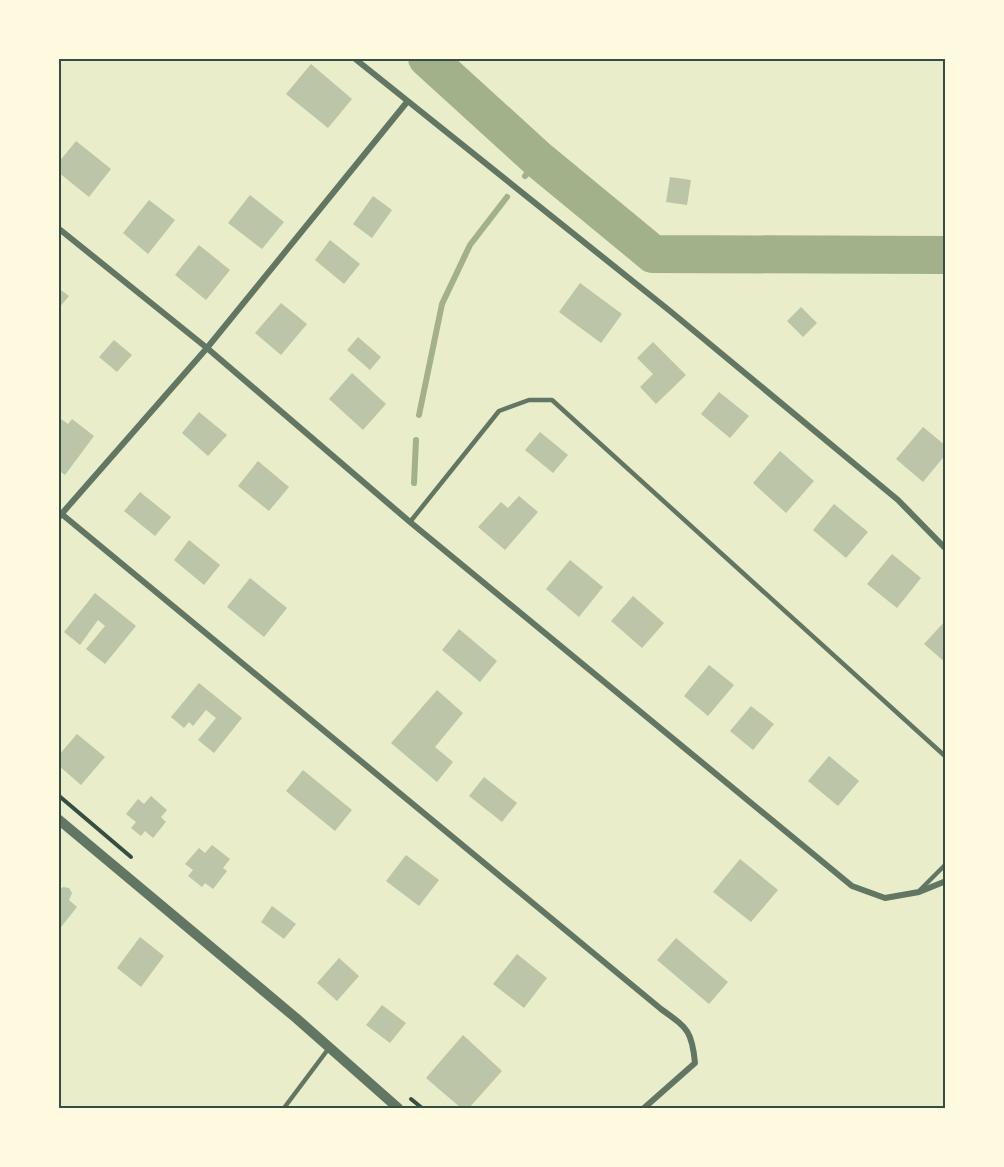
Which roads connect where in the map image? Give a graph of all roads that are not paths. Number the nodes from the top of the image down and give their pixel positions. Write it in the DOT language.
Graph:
graph roads {
  1 [pos="354,58"];
  2 [pos="407,102"];
  3 [pos="58,228"];
  4 [pos="207,348"];
  5 [pos="60,514"];
  6 [pos="410,522"];
  7 [pos="945,549"];
  8 [pos="945,757"];
  9 [pos="58,819"];
  10 [pos="945,864"];
  11 [pos="945,881"];
  12 [pos="919,892"];
  13 [pos="329,1048"];
  14 [pos="284,1108"];
  15 [pos="398,1108"];
  16 [pos="644,1108"];
  1 -- 2 [label="street"];
  2 -- 4 [label="street"];
  2 -- 7 [label="street"];
  3 -- 4 [label="street"];
  4 -- 5 [label="street"];
  4 -- 6 [label="street"];
  5 -- 16 [label="street"];
  6 -- 8 [label="lane"];
  6 -- 12 [label="street"];
  9 -- 13 [label="street"];
  10 -- 12 [label="lane"];
  11 -- 12 [label="street"];
  13 -- 14 [label="lane"];
  13 -- 15 [label="street"];
}
